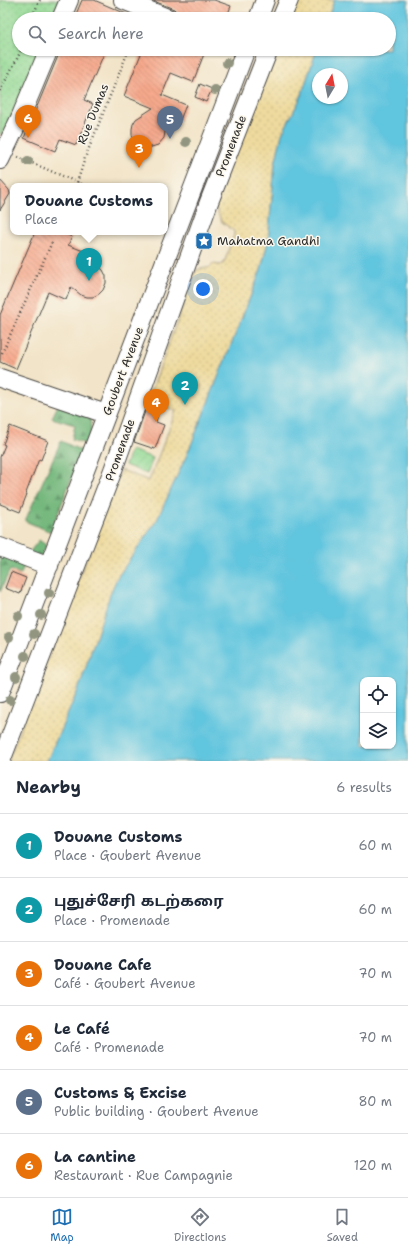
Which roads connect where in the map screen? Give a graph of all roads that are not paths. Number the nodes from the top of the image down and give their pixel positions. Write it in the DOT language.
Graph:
graph roads {
  1 [pos="69,0"];
  2 [pos="122,0"];
  3 [pos="265,0"];
  4 [pos="289,0"];
  5 [pos="64,12"];
  6 [pos="152,12"];
  7 [pos="261,12"];
  8 [pos="284,12"];
  9 [pos="46,56"];
  10 [pos="242,56"];
  11 [pos="266,56"];
  12 [pos="2,156"];
  13 [pos="0,378"];
  14 [pos="106,414"];
  15 [pos="0,547"];
  16 [pos="49,566"];
  17 [pos="0,693"];
  18 [pos="1,761"];
  1 -- 5 [label="street"];
  2 -- 6 [label="street"];
  3 -- 7 [label="street"];
  4 -- 8 [label="street"];
  9 -- 12 [label="street"];
  10 -- 14 [label="street, Goubert Avenue"];
  11 -- 18 [label="street, Promenade"];
  13 -- 14 [label="street"];
  14 -- 16 [label="street, Goubert Avenue"];
  15 -- 16 [label="street"];
  16 -- 17 [label="street, Goubert Avenue"];
}
